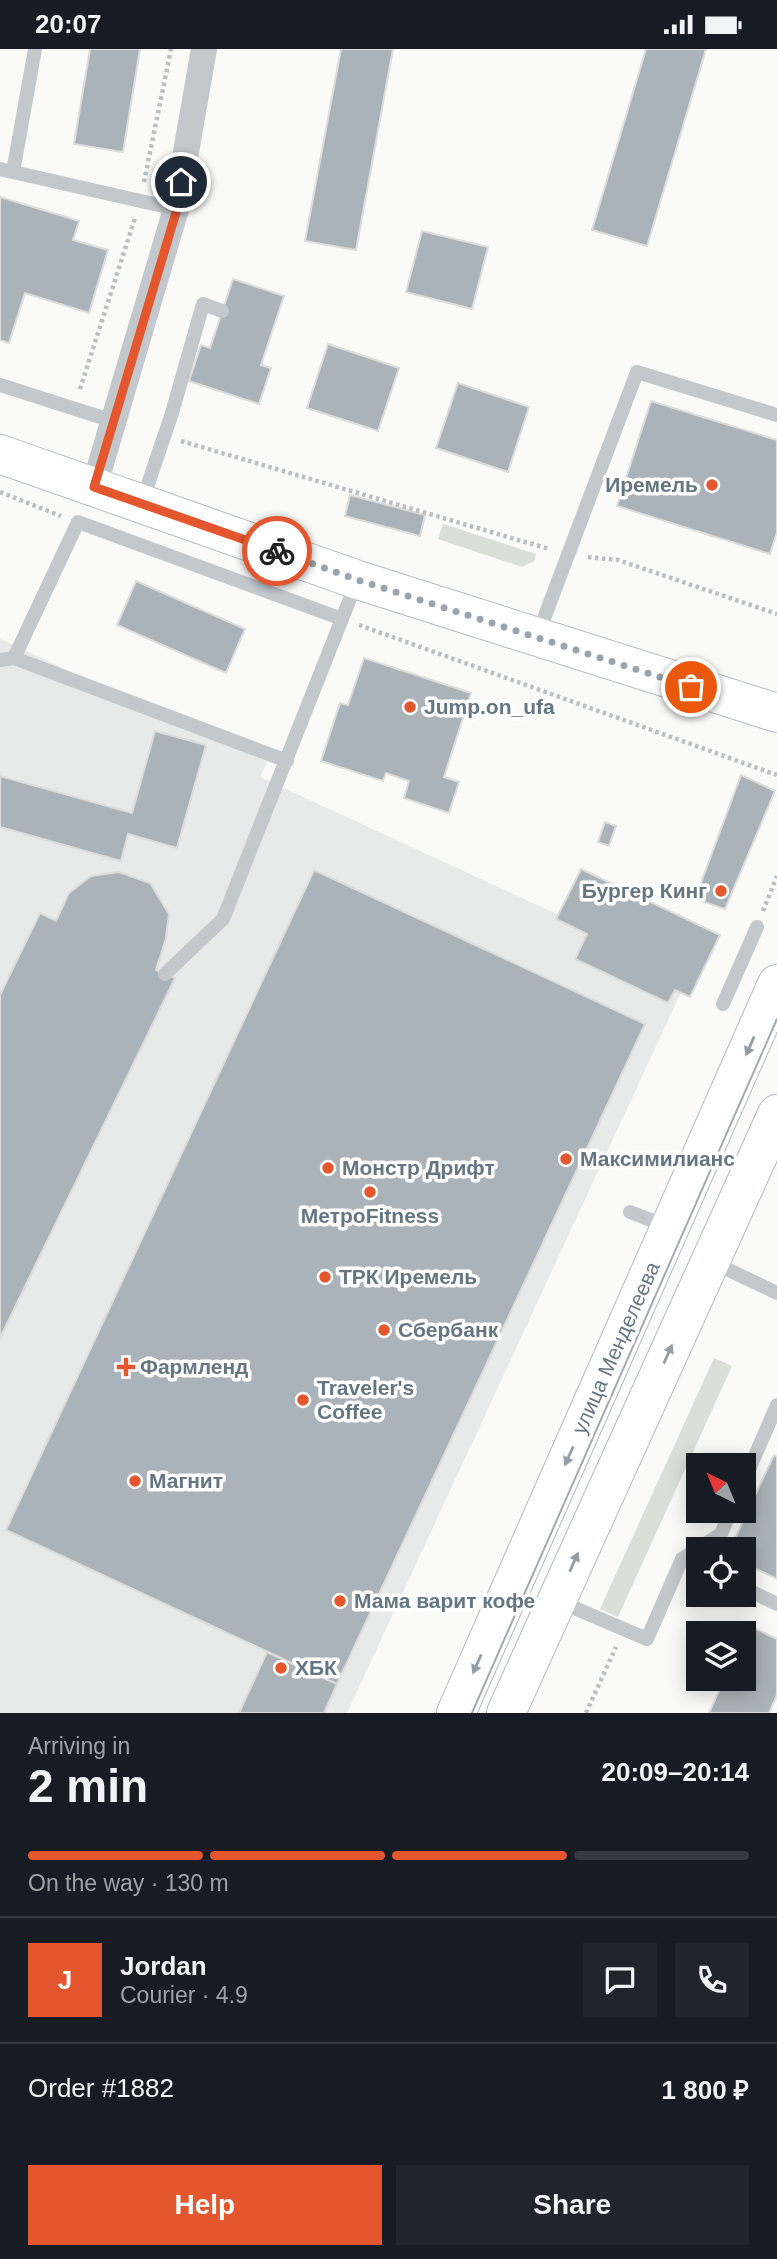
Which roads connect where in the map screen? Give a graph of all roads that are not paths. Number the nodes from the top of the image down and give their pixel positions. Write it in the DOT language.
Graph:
graph roads {
  1 [pos="35,49"];
  2 [pos="204,49"];
  3 [pos="7,171"];
  4 [pos="177,209"];
  5 [pos="222,311"];
  6 [pos="0,386"];
  7 [pos="777,415"];
  8 [pos="113,421"];
  9 [pos="0,454"];
  10 [pos="94,487"];
  11 [pos="142,503"];
  12 [pos="358,580"];
  13 [pos="342,619"];
  14 [pos="537,637"];
  15 [pos="7,659"];
  16 [pos="777,713"];
  17 [pos="287,761"];
  18 [pos="757,927"];
  19 [pos="165,974"];
  20 [pos="777,984"];
  21 [pos="723,1004"];
  22 [pos="777,1114"];
  23 [pos="630,1212"];
  24 [pos="670,1227"];
  25 [pos="710,1261"];
  26 [pos="777,1293"];
  27 [pos="777,1405"];
  28 [pos="756,1453"];
  29 [pos="725,1523"];
  30 [pos="682,1559"];
  31 [pos="686,1561"];
  32 [pos="756,1594"];
  33 [pos="557,1600"];
  34 [pos="777,1604"];
  35 [pos="456,1713"];
  36 [pos="506,1713"];
  1 -- 3 [label="lane"];
  2 -- 4 [label="street"];
  3 -- 4 [label="lane"];
  4 -- 8 [label="street"];
  5 -- 11 [label="lane"];
  6 -- 8 [label="lane"];
  7 -- 14 [label="lane"];
  8 -- 10 [label="street"];
  9 -- 10 [label="main road"];
  10 -- 11 [label="main road"];
  11 -- 12 [label="main road"];
  12 -- 13 [label="lane"];
  12 -- 14 [label="main road"];
  13 -- 15 [label="lane"];
  13 -- 17 [label="lane"];
  14 -- 16 [label="main road"];
  15 -- 17 [label="lane"];
  17 -- 19 [label="lane"];
  18 -- 21 [label="lane"];
  20 -- 24 [label="main road, улица Менделеева, one-way"];
  22 -- 25 [label="main road"];
  23 -- 24 [label="lane"];
  24 -- 35 [label="main road, улица Менделеева, one-way"];
  25 -- 26 [label="lane"];
  33 -- 25 [label="main road, one-way"];
  27 -- 28 [label="lane"];
  29 -- 30 [label="lane"];
  30 -- 31 [label="lane"];
  30 -- 33 [label="lane"];
  32 -- 34 [label="lane"];
  33 -- 36 [label="main road"];
}
